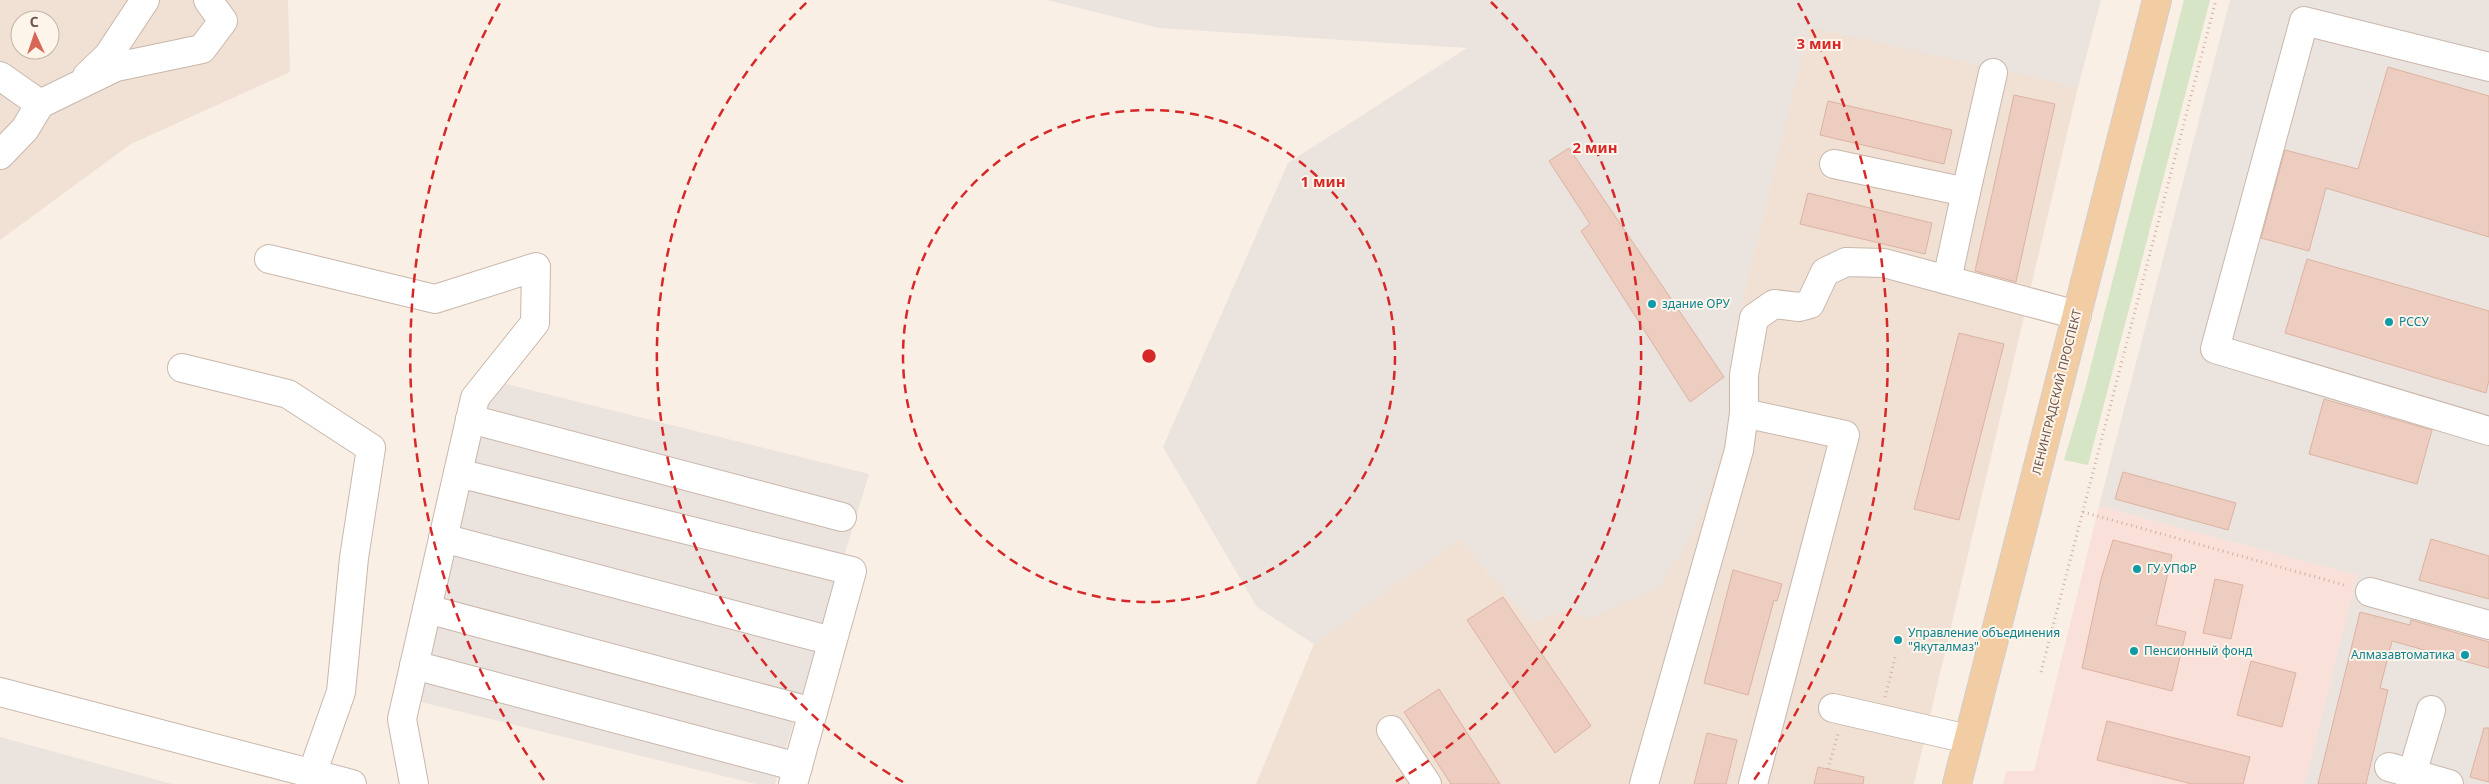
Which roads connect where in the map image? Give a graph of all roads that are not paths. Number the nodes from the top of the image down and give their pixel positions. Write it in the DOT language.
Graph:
graph roads {
  1 [pos="145,0"];
  2 [pos="208,0"];
  3 [pos="2158,0"];
  4 [pos="2489,67"];
  5 [pos="1993,73"];
  6 [pos="0,76"];
  7 [pos="77,86"];
  8 [pos="40,104"];
  9 [pos="0,154"];
  10 [pos="1834,164"];
  11 [pos="1966,192"];
  12 [pos="269,259"];
  13 [pos="1947,280"];
  14 [pos="2077,315"];
  15 [pos="182,368"];
  16 [pos="1744,413"];
  17 [pos="470,419"];
  18 [pos="2489,431"];
  19 [pos="458,473"];
  20 [pos="842,517"];
  21 [pos="443,538"];
  22 [pos="2370,592"];
  23 [pos="427,609"];
  24 [pos="2489,625"];
  25 [pos="832,641"];
  26 [pos="414,665"];
  27 [pos="0,692"];
  28 [pos="1838,710"];
  29 [pos="2431,710"];
  30 [pos="813,712"];
  31 [pos="1391,730"];
  32 [pos="1968,740"];
  33 [pos="312,774"];
  34 [pos="795,776"];
  35 [pos="352,784"];
  36 [pos="414,784"];
  37 [pos="1427,784"];
  38 [pos="1644,784"];
  39 [pos="1753,784"];
  40 [pos="1957,784"];
  41 [pos="2449,784"];
  1 -- 7 [label="street"];
  2 -- 7 [label="street"];
  3 -- 14 [label="main road, ЛЕНИНГРАДСКИЙ ПРОСПЕКТ"];
  4 -- 18 [label="street"];
  5 -- 11 [label="street"];
  6 -- 8 [label="street"];
  7 -- 8 [label="street"];
  8 -- 9 [label="street"];
  10 -- 11 [label="street"];
  11 -- 13 [label="street"];
  12 -- 17 [label="street"];
  13 -- 14 [label="street"];
  13 -- 16 [label="street"];
  14 -- 32 [label="main road, ЛЕНИНГРАДСКИЙ ПРОСПЕКТ"];
  15 -- 33 [label="street"];
  16 -- 38 [label="street"];
  16 -- 39 [label="street"];
  17 -- 19 [label="street"];
  17 -- 20 [label="street"];
  19 -- 21 [label="street"];
  19 -- 25 [label="street"];
  21 -- 23 [label="street"];
  21 -- 25 [label="street"];
  22 -- 24 [label="street"];
  23 -- 26 [label="street"];
  23 -- 30 [label="street"];
  25 -- 30 [label="street"];
  26 -- 34 [label="street"];
  26 -- 36 [label="street"];
  27 -- 33 [label="street"];
  28 -- 32 [label="street"];
  29 -- 41 [label="street"];
  30 -- 34 [label="street"];
  31 -- 37 [label="street"];
  32 -- 40 [label="main road, ЛЕНИНГРАДСКИЙ ПРОСПЕКТ"];
  33 -- 35 [label="street"];
}
